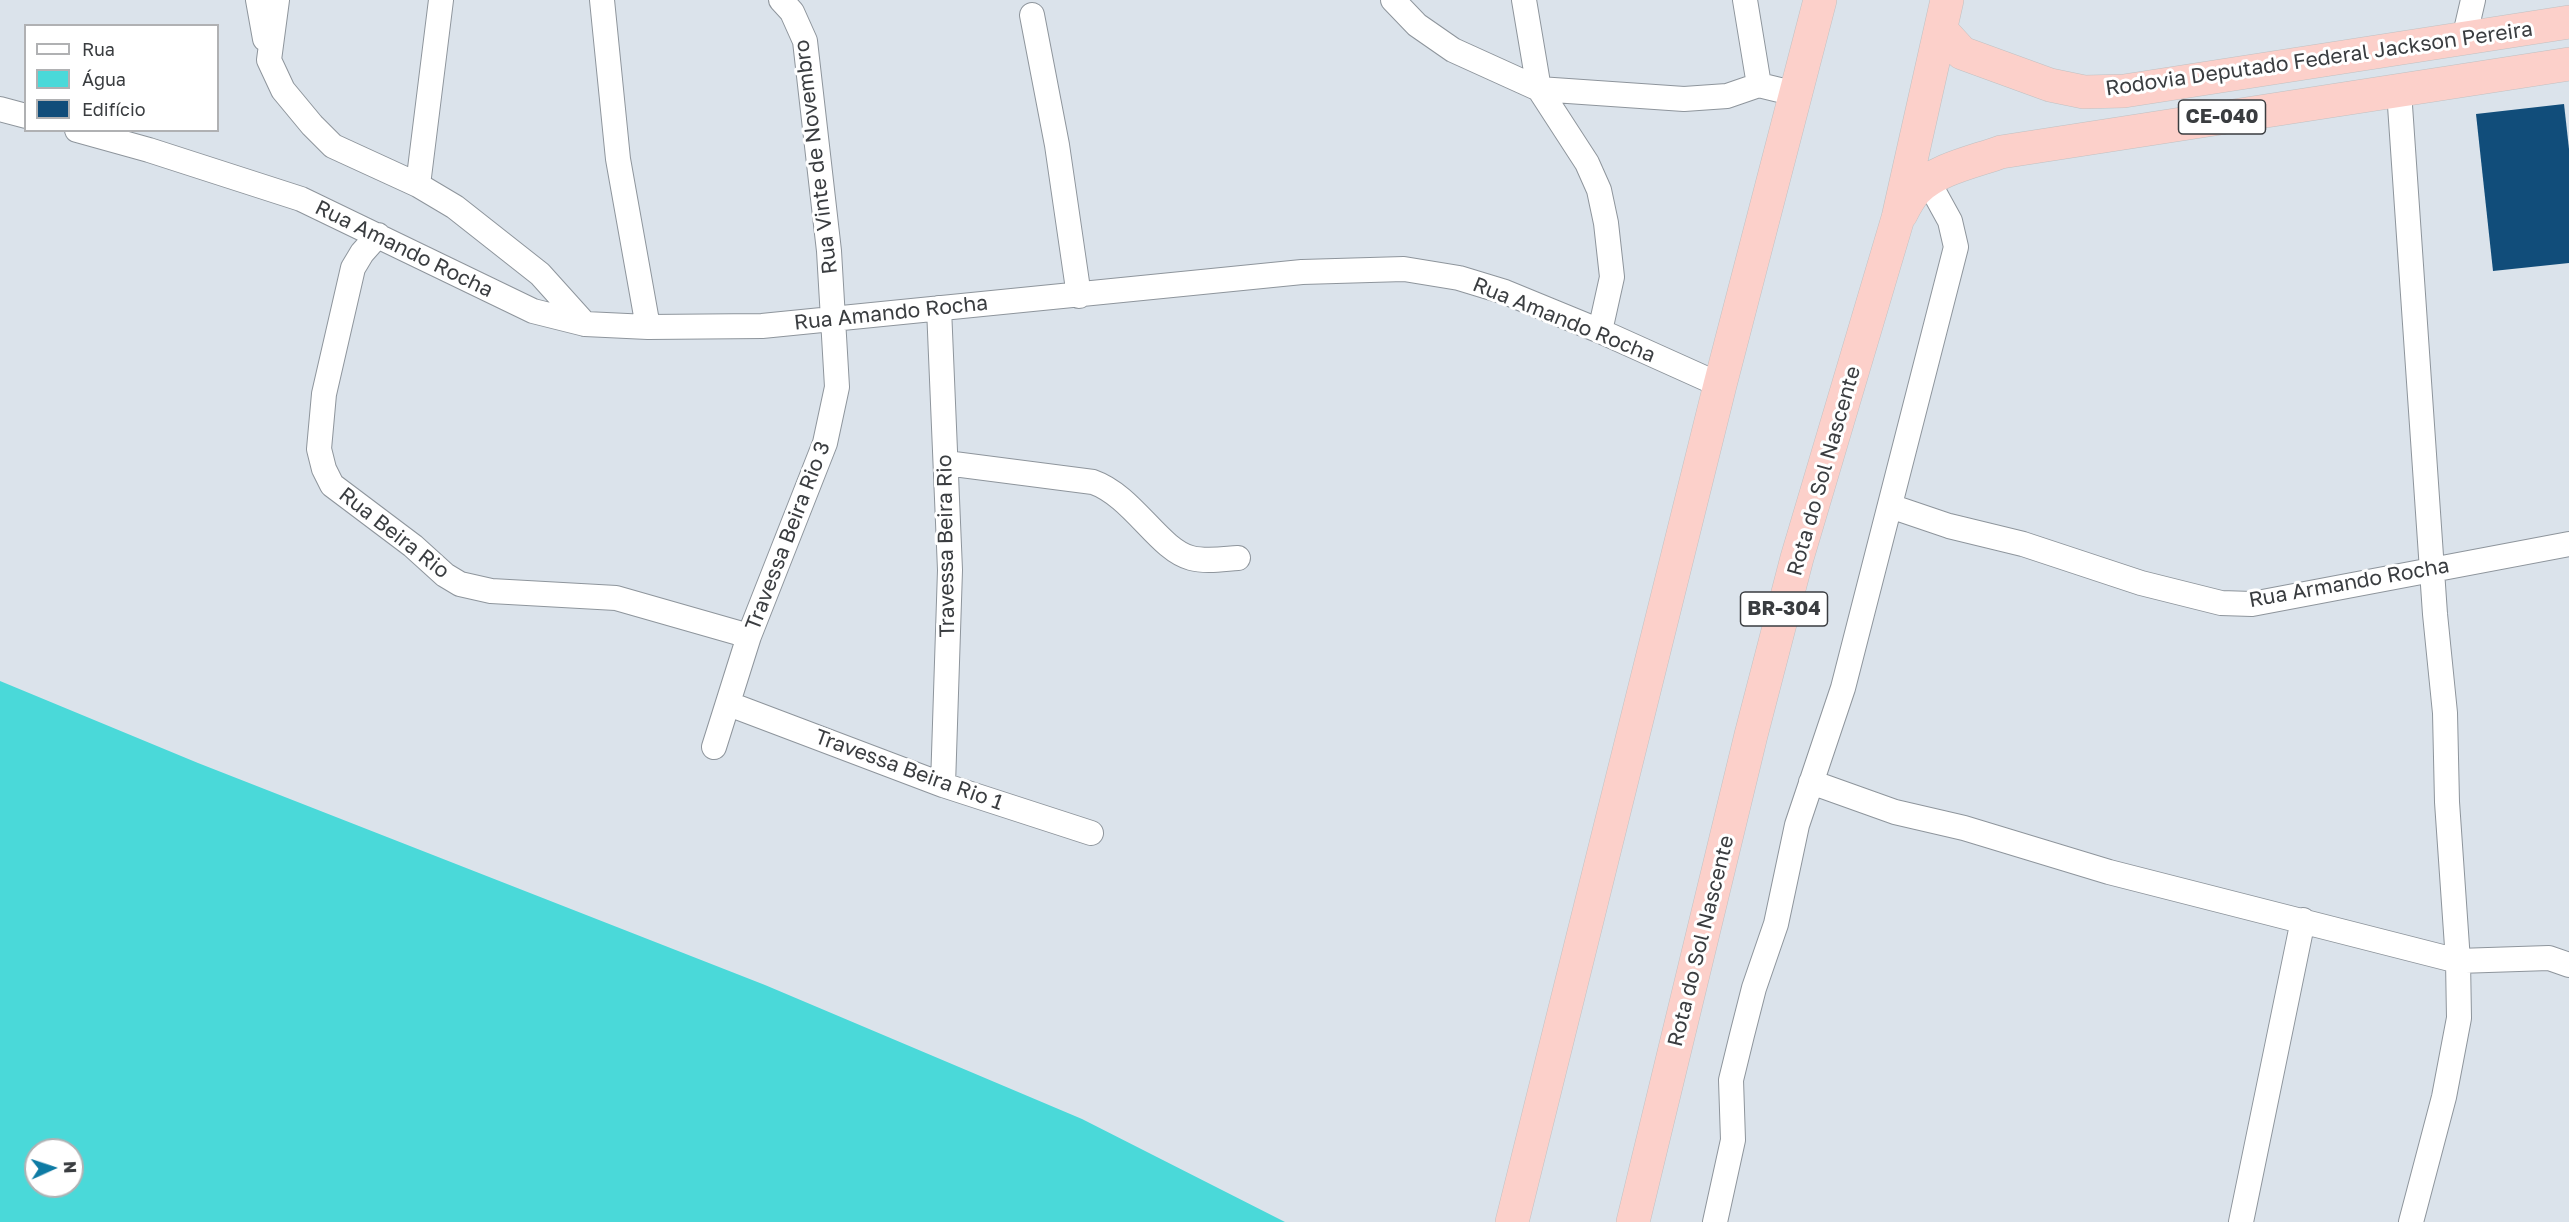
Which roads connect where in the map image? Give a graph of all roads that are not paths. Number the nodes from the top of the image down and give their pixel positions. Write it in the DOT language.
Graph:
graph roads {
  1 [pos="258,0"];
  2 [pos="277,0"];
  3 [pos="441,0"];
  4 [pos="602,0"];
  5 [pos="781,0"];
  6 [pos="1393,0"];
  7 [pos="1524,0"];
  8 [pos="1745,0"];
  9 [pos="1820,0"];
  10 [pos="2473,0"];
  11 [pos="1032,15"];
  12 [pos="1944,15"];
  13 [pos="2569,22"];
  14 [pos="2464,39"];
  15 [pos="269,60"];
  16 [pos="2569,64"];
  17 [pos="1759,84"];
  18 [pos="1539,89"];
  19 [pos="2399,91"];
  20 [pos="1796,94"];
  21 [pos="0,109"];
  22 [pos="24,115"];
  23 [pos="84,132"];
  24 [pos="1928,181"];
  25 [pos="418,185"];
  26 [pos="1898,218"];
  27 [pos="378,235"];
  28 [pos="1079,296"];
  29 [pos="939,308"];
  30 [pos="832,320"];
  31 [pos="585,324"];
  32 [pos="648,327"];
  33 [pos="1600,331"];
  34 [pos="1720,385"];
  35 [pos="946,464"];
  36 [pos="1890,506"];
  37 [pos="2569,544"];
  38 [pos="1238,558"];
  39 [pos="2433,568"];
  40 [pos="749,636"];
  41 [pos="729,704"];
  42 [pos="714,747"];
  43 [pos="1811,782"];
  44 [pos="943,785"];
  45 [pos="1090,833"];
  46 [pos="2303,920"];
  47 [pos="2569,944"];
  48 [pos="2458,961"];
  49 [pos="2559,961"];
  50 [pos="1512,1222"];
  51 [pos="1633,1222"];
  52 [pos="1715,1222"];
  53 [pos="2241,1222"];
  54 [pos="2411,1222"];
  1 -- 15 [label="street"];
  2 -- 15 [label="street"];
  3 -- 25 [label="street"];
  4 -- 32 [label="street"];
  5 -- 30 [label="street, Rua Vinte de Novembro"];
  6 -- 18 [label="street"];
  7 -- 18 [label="street"];
  8 -- 17 [label="street"];
  9 -- 20 [label="highway"];
  10 -- 14 [label="street"];
  11 -- 28 [label="street"];
  12 -- 14 [label="highway, Rodovia Deputado Federal Jackson Pereira / CE-040"];
  12 -- 26 [label="highway, Rota do Sol Nascente / BR-304"];
  13 -- 14 [label="highway, Rodovia Deputado Federal Jackson Pereira / CE-040"];
  15 -- 25 [label="street"];
  16 -- 19 [label="highway, Rodovia Deputado Federal Jackson Pereira / CE-040"];
  17 -- 18 [label="street"];
  17 -- 20 [label="street"];
  18 -- 33 [label="street"];
  19 -- 24 [label="highway, Rodovia Deputado Federal Jackson Pereira / CE-040"];
  19 -- 39 [label="street"];
  20 -- 34 [label="highway"];
  21 -- 22 [label="street"];
  23 -- 27 [label="street, Rua Amando Rocha"];
  24 -- 26 [label="highway, Rodovia Deputado Federal Jackson Pereira / CE-040"];
  24 -- 36 [label="street"];
  25 -- 31 [label="street"];
  26 -- 51 [label="highway, Rota do Sol Nascente / BR-304"];
  27 -- 31 [label="street, Rua Amando Rocha"];
  27 -- 40 [label="street, Rua Beira Rio"];
  28 -- 29 [label="street, Rua Amando Rocha"];
  28 -- 33 [label="street, Rua Amando Rocha"];
  29 -- 30 [label="street, Rua Amando Rocha"];
  29 -- 35 [label="street, Travessa Beira Rio"];
  30 -- 32 [label="street, Rua Amando Rocha"];
  30 -- 40 [label="street, Travessa Beira Rio 3"];
  31 -- 32 [label="street, Rua Amando Rocha"];
  33 -- 34 [label="street, Rua Amando Rocha"];
  34 -- 50 [label="highway"];
  35 -- 38 [label="street"];
  35 -- 44 [label="street, Travessa Beira Rio"];
  36 -- 39 [label="street, Rua Armando Rocha"];
  36 -- 43 [label="street"];
  37 -- 39 [label="street, Rua Armando Rocha"];
  39 -- 48 [label="street"];
  40 -- 41 [label="street, Travessa Beira Rio 3"];
  41 -- 42 [label="street, Travessa Beira Rio 3"];
  41 -- 44 [label="street, Travessa Beira Rio 1"];
  43 -- 46 [label="street"];
  43 -- 52 [label="street"];
  44 -- 45 [label="street, Travessa Beira Rio 1"];
  46 -- 48 [label="street"];
  46 -- 53 [label="street"];
  47 -- 49 [label="street"];
  48 -- 49 [label="street"];
  48 -- 54 [label="street"];
}
